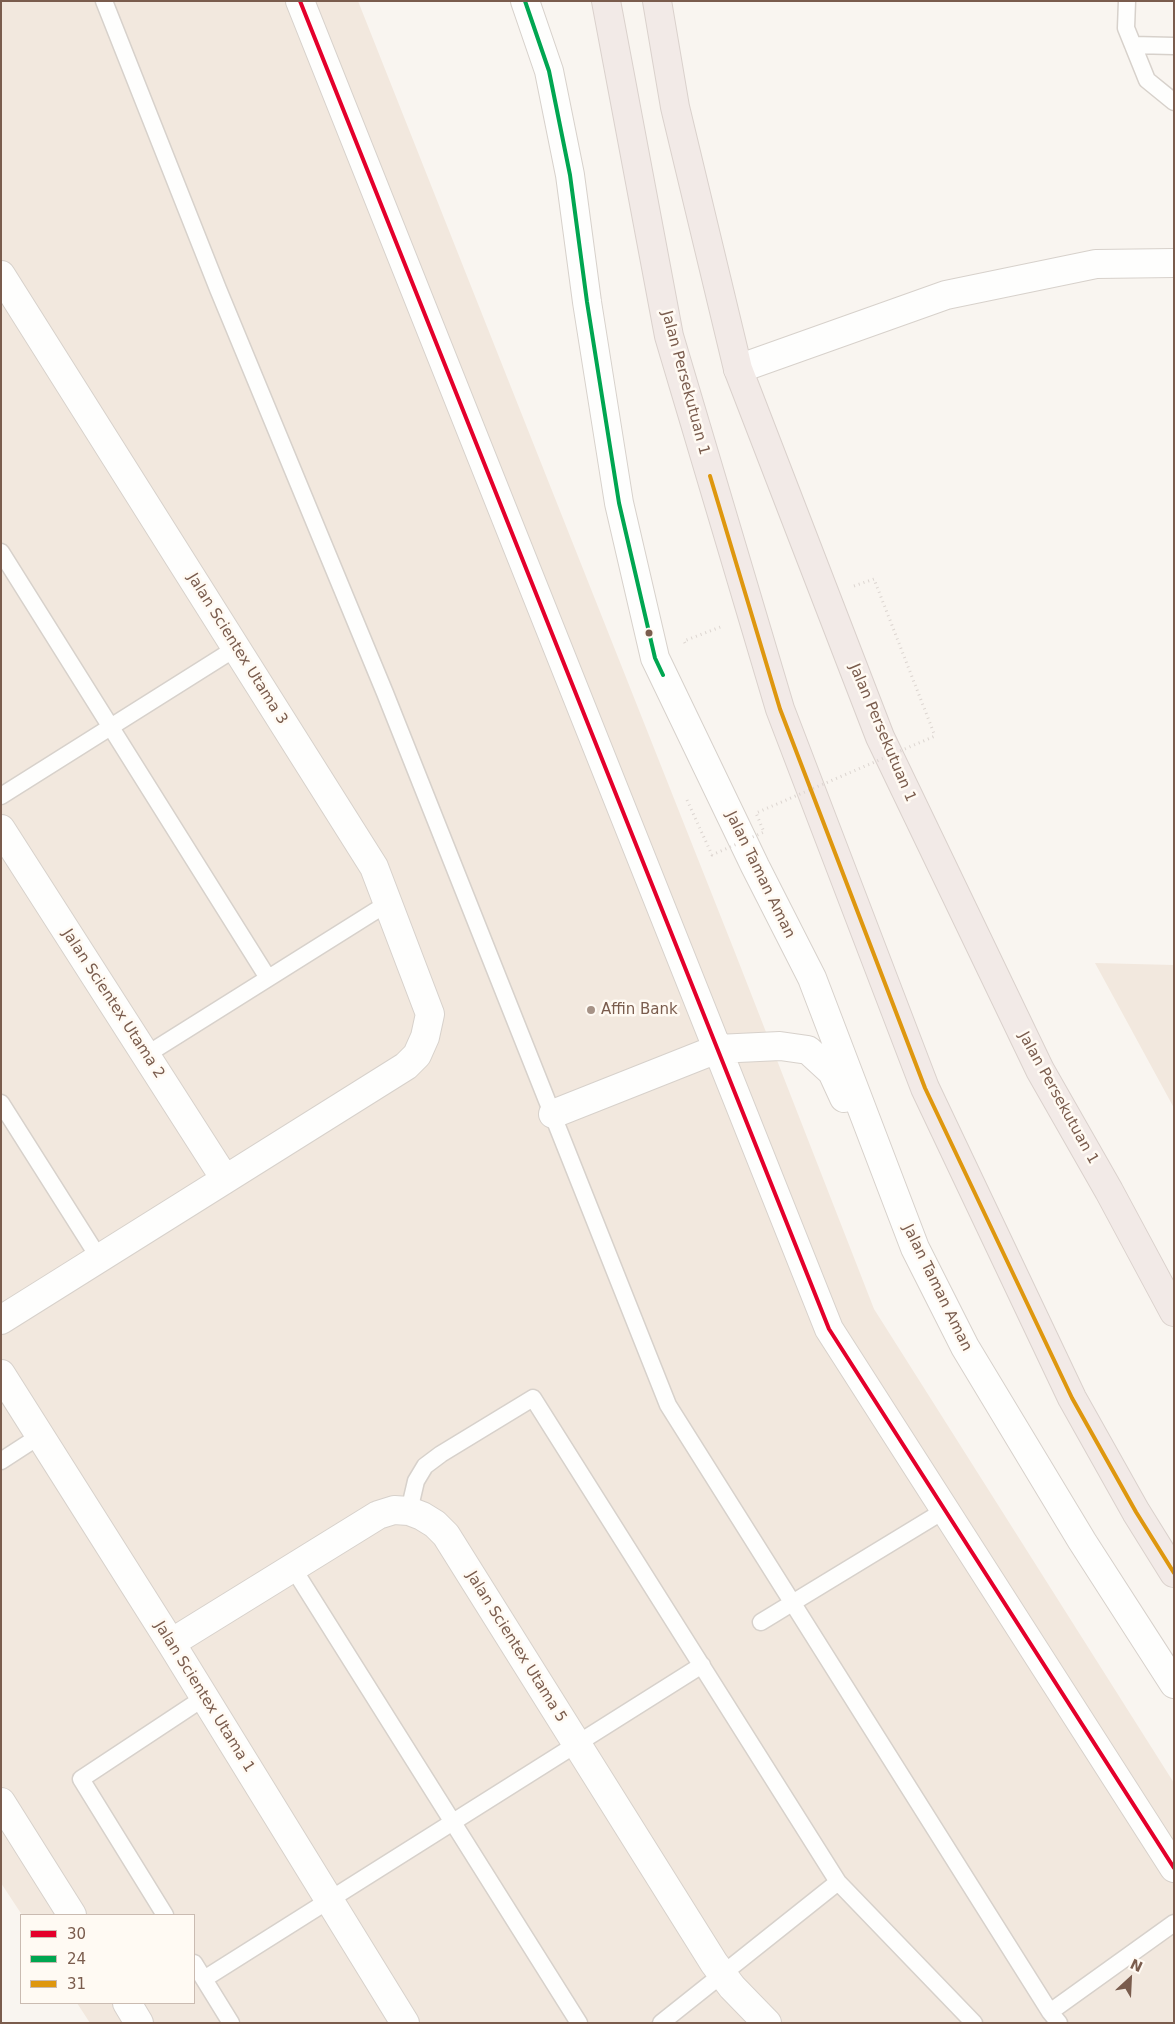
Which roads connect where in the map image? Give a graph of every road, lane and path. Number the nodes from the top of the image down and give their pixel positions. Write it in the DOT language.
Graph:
graph roads {
  1 [pos="104,1"];
  2 [pos="300,1"];
  3 [pos="524,1"];
  4 [pos="606,1"];
  5 [pos="657,1"];
  6 [pos="1126,1"];
  7 [pos="1133,45"];
  8 [pos="1174,46"];
  9 [pos="1174,102"];
  10 [pos="1174,263"];
  11 [pos="2,278"];
  12 [pos="738,368"];
  13 [pos="1,552"];
  14 [pos="874,579"];
  15 [pos="751,615"];
  16 [pos="684,641"];
  17 [pos="236,648"];
  18 [pos="111,727"];
  19 [pos="1,796"];
  20 [pos="687,800"];
  21 [pos="1,829"];
  22 [pos="388,903"];
  23 [pos="268,978"];
  24 [pos="717,1049"];
  25 [pos="146,1055"];
  26 [pos="1,1103"];
  27 [pos="553,1114"];
  28 [pos="225,1179"];
  29 [pos="915,1248"];
  30 [pos="99,1258"];
  31 [pos="1174,1312"];
  32 [pos="1,1320"];
  33 [pos="1,1374"];
  34 [pos="40,1436"];
  35 [pos="1,1461"];
  36 [pos="945,1510"];
  37 [pos="409,1511"];
  38 [pos="1136,1512"];
  39 [pos="1174,1547"];
  40 [pos="293,1568"];
  41 [pos="1174,1573"];
  42 [pos="792,1603"];
  43 [pos="760,1622"];
  44 [pos="171,1643"];
  45 [pos="702,1665"];
  46 [pos="1174,1684"];
  47 [pos="205,1697"];
  48 [pos="577,1744"];
  49 [pos="1,1802"];
  50 [pos="453,1822"];
  51 [pos="1174,1868"];
  52 [pos="838,1882"];
  53 [pos="329,1900"];
  54 [pos="71,1914"];
  55 [pos="164,1914"];
  56 [pos="1174,1923"];
  57 [pos="195,1965"];
  58 [pos="722,1974"];
  59 [pos="204,1979"];
  60 [pos="128,2004"];
  61 [pos="1054,2017"];
  62 [pos="140,2023"];
  63 [pos="231,2023"];
  64 [pos="406,2023"];
  65 [pos="578,2023"];
  66 [pos="661,2023"];
  67 [pos="767,2023"];
  68 [pos="974,2023"];
  1 -- 27 [label="lane"];
  2 -- 24 [label="street"];
  3 -- 29 [label="street, Jalan Taman Aman"];
  4 -- 15 [label="highway, Jalan Persekutuan 1"];
  5 -- 12 [label="highway, Jalan Persekutuan 1"];
  6 -- 7 [label="lane"];
  7 -- 8 [label="lane"];
  7 -- 9 [label="lane"];
  10 -- 12 [label="street"];
  11 -- 17 [label="street, Jalan Scientex Utama 3"];
  12 -- 31 [label="highway, Jalan Persekutuan 1"];
  13 -- 18 [label="lane"];
  14 -- 20 [label="path, bridge"];
  15 -- 16 [label="path"];
  15 -- 38 [label="highway, Jalan Persekutuan 1"];
  17 -- 18 [label="lane"];
  17 -- 22 [label="street, Jalan Scientex Utama 3"];
  18 -- 19 [label="lane"];
  18 -- 23 [label="lane"];
  21 -- 25 [label="street, Jalan Scientex Utama 2"];
  22 -- 23 [label="lane"];
  22 -- 28 [label="street, Jalan Scientex Utama 3"];
  23 -- 25 [label="lane"];
  24 -- 27 [label="street"];
  24 -- 29 [label="street"];
  24 -- 36 [label="street"];
  25 -- 28 [label="street, Jalan Scientex Utama 2"];
  26 -- 30 [label="lane"];
  27 -- 42 [label="lane"];
  28 -- 30 [label="street, Jalan Scientex Utama 3"];
  29 -- 46 [label="street, Jalan Taman Aman"];
  30 -- 32 [label="street, Jalan Scientex Utama 3"];
  33 -- 34 [label="street, Jalan Scientex Utama 1"];
  34 -- 35 [label="lane"];
  34 -- 44 [label="street, Jalan Scientex Utama 1"];
  36 -- 42 [label="lane"];
  36 -- 51 [label="street"];
  37 -- 40 [label="street"];
  37 -- 45 [label="lane"];
  37 -- 48 [label="street, Jalan Scientex Utama 5"];
  38 -- 39 [label="highway"];
  38 -- 41 [label="highway, Jalan Persekutuan 1"];
  40 -- 44 [label="street"];
  40 -- 50 [label="lane"];
  42 -- 43 [label="lane"];
  42 -- 61 [label="lane"];
  44 -- 47 [label="street, Jalan Scientex Utama 1"];
  45 -- 48 [label="lane"];
  45 -- 52 [label="lane"];
  47 -- 53 [label="street, Jalan Scientex Utama 1"];
  47 -- 55 [label="lane"];
  48 -- 50 [label="lane"];
  48 -- 58 [label="street, Jalan Scientex Utama 5"];
  49 -- 54 [label="street"];
  50 -- 53 [label="lane"];
  50 -- 65 [label="lane"];
  52 -- 58 [label="lane"];
  52 -- 68 [label="lane"];
  53 -- 59 [label="lane"];
  53 -- 64 [label="street, Jalan Scientex Utama 1"];
  56 -- 61 [label="lane"];
  57 -- 59 [label="lane"];
  58 -- 66 [label="lane"];
  58 -- 67 [label="street, Jalan Scientex Utama 5"];
  59 -- 63 [label="lane"];
  60 -- 62 [label="street"];
}
